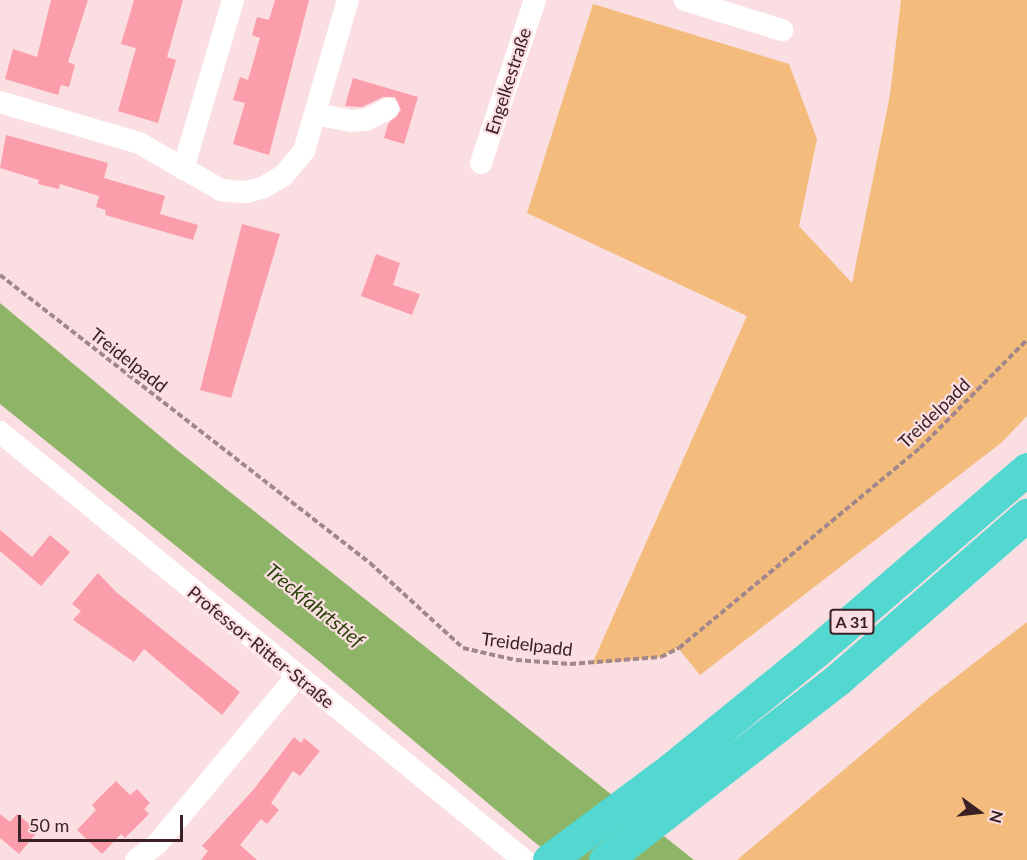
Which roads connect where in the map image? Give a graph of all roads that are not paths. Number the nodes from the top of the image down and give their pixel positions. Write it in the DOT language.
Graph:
graph roads {
  1 [pos="233,0"];
  2 [pos="348,0"];
  3 [pos="535,0"];
  4 [pos="685,0"];
  5 [pos="782,30"];
  6 [pos="0,102"];
  7 [pos="388,109"];
  8 [pos="315,114"];
  9 [pos="481,163"];
  10 [pos="183,169"];
  11 [pos="0,432"];
  12 [pos="1027,469"];
  13 [pos="1027,515"];
  14 [pos="297,676"];
  15 [pos="136,860"];
  16 [pos="524,860"];
  17 [pos="549,860"];
  18 [pos="605,860"];
  1 -- 10 [label="street"];
  2 -- 8 [label="street"];
  3 -- 9 [label="street, Engelkestraße"];
  4 -- 5 [label="street"];
  6 -- 10 [label="street"];
  7 -- 8 [label="street"];
  8 -- 10 [label="street"];
  11 -- 14 [label="street, Professor-Ritter-Straße"];
  12 -- 17 [label="highway, A 31"];
  13 -- 18 [label="highway, A 31"];
  14 -- 15 [label="street"];
  14 -- 16 [label="street, Professor-Ritter-Straße"];
}
